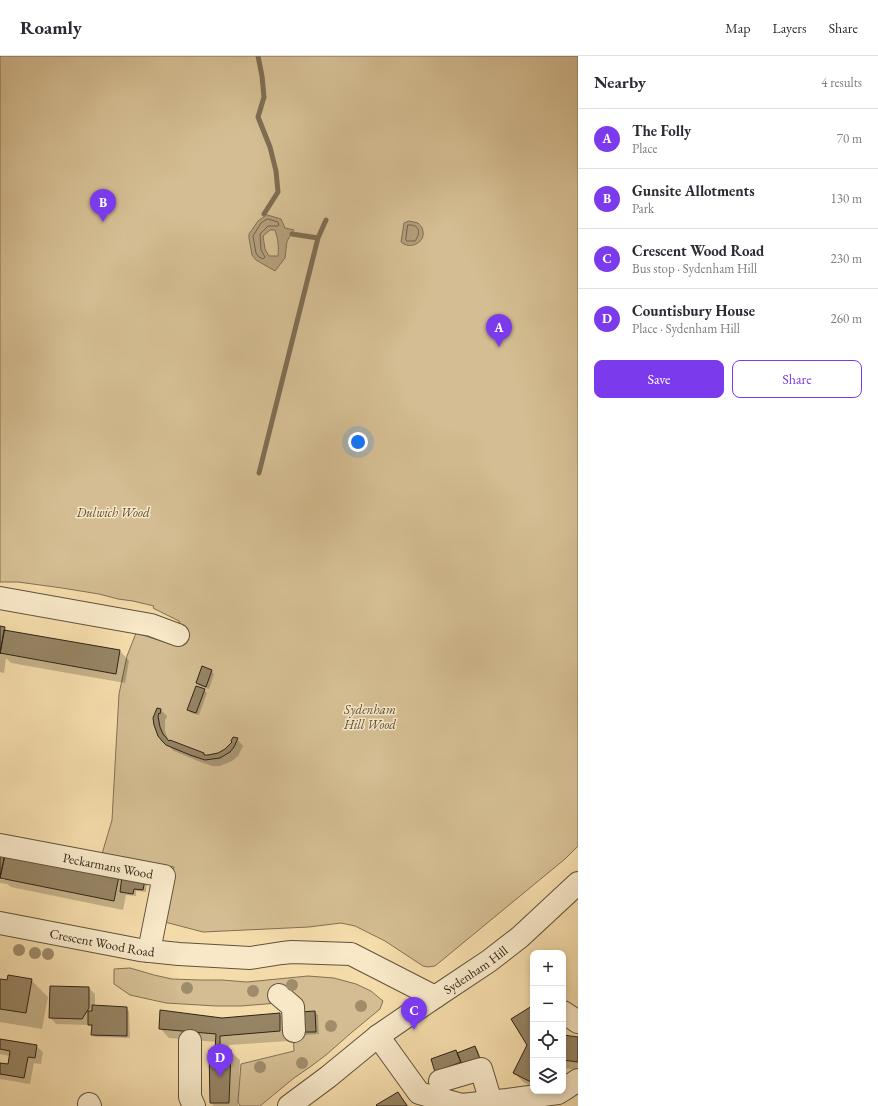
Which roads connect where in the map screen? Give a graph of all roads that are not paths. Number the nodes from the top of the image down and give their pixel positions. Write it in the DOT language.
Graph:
graph roads {
  1 [pos="0,598"];
  2 [pos="178,635"];
  3 [pos="0,845"];
  4 [pos="578,883"];
  5 [pos="0,923"];
  6 [pos="149,951"];
  7 [pos="279,995"];
  8 [pos="435,997"];
  9 [pos="566,1014"];
  10 [pos="578,1022"];
  11 [pos="294,1032"];
  12 [pos="378,1036"];
  13 [pos="190,1041"];
  14 [pos="578,1080"];
  15 [pos="440,1081"];
  16 [pos="560,1095"];
  17 [pos="491,1102"];
  18 [pos="468,1105"];
  19 [pos="194,1106"];
  20 [pos="289,1106"];
  1 -- 2 [label="street"];
  3 -- 6 [label="street, Peckarmans Wood"];
  4 -- 8 [label="street, Sydenham Hill"];
  5 -- 6 [label="street, Crescent Wood Road"];
  6 -- 8 [label="street, Crescent Wood Road"];
  7 -- 11 [label="street"];
  8 -- 12 [label="street, Sydenham Hill"];
  9 -- 10 [label="street"];
  12 -- 18 [label="street"];
  12 -- 20 [label="street, Sydenham Hill"];
  13 -- 19 [label="street"];
  14 -- 16 [label="street"];
  15 -- 17 [label="street"];
  16 -- 17 [label="street"];
  17 -- 18 [label="street"];
}
